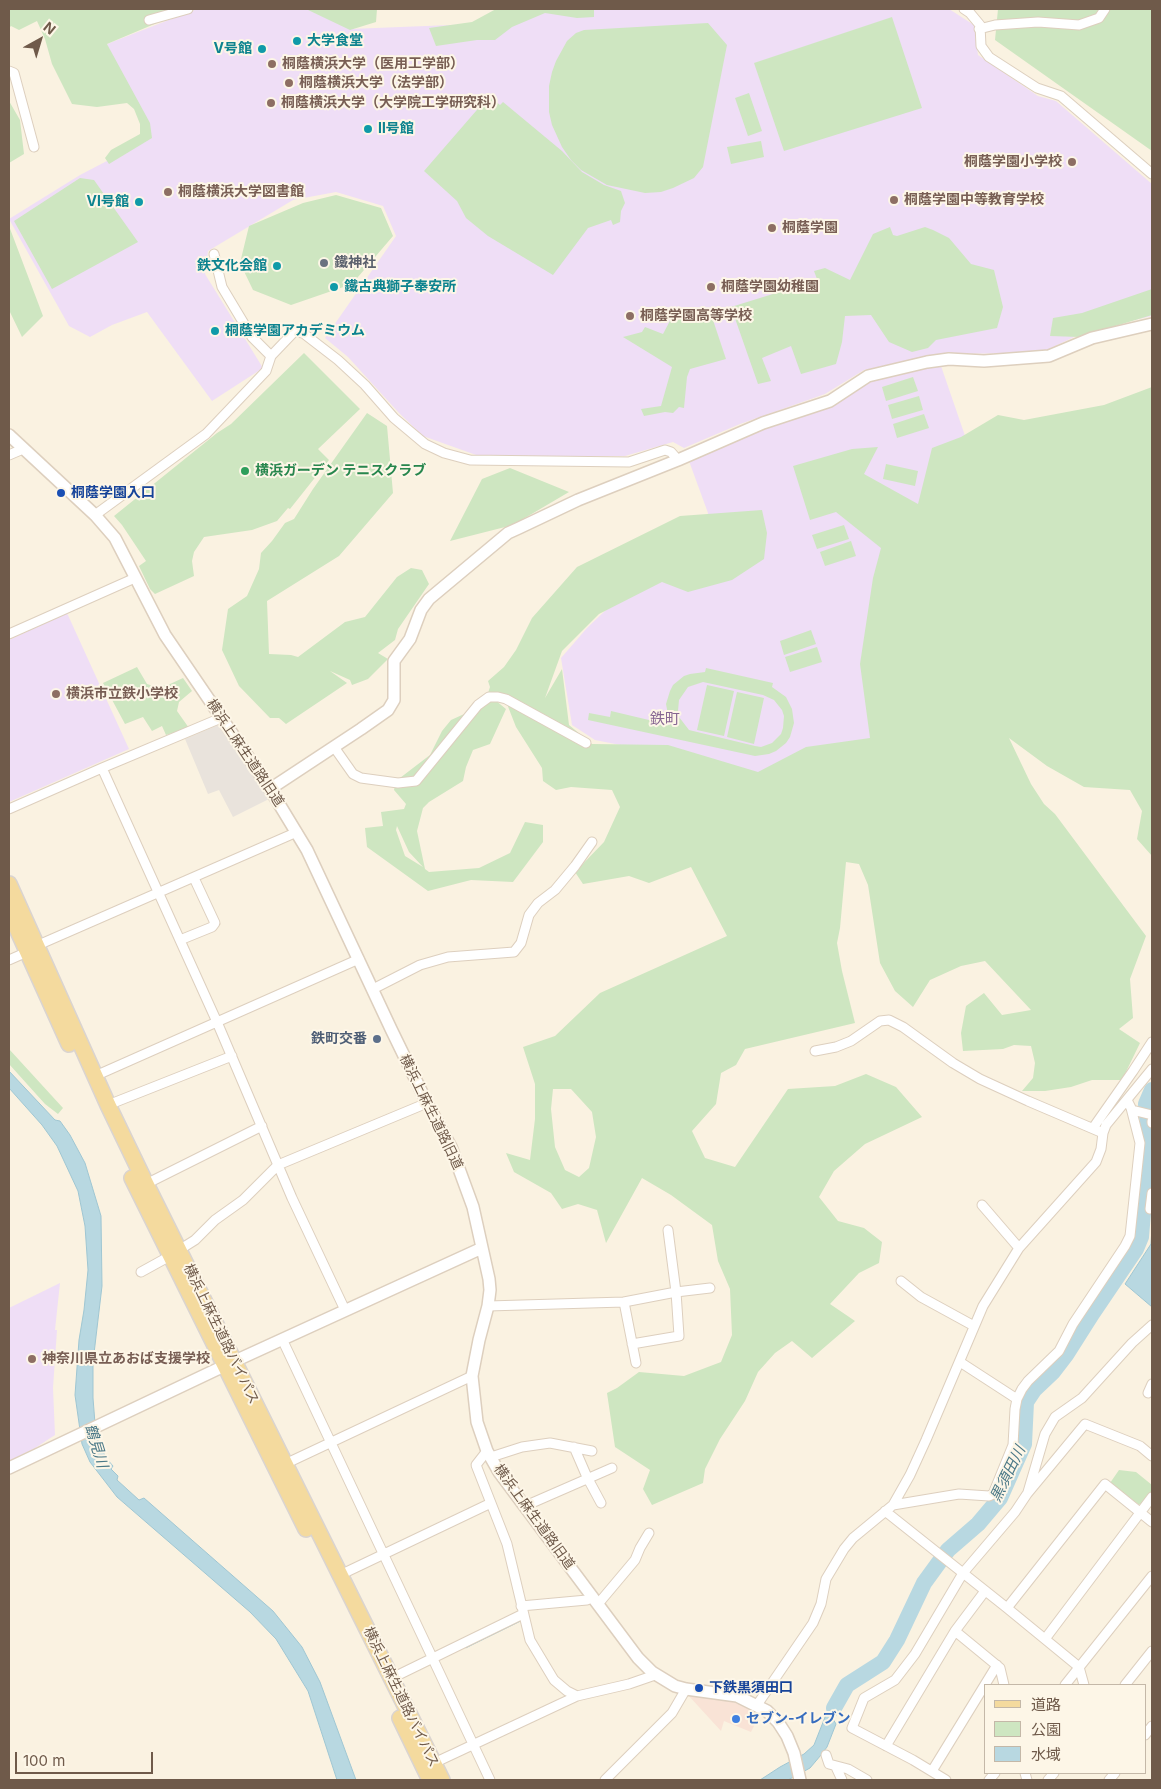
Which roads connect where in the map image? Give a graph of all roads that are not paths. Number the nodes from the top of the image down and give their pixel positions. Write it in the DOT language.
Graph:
graph roads {
  1 [pos="188,9"];
  2 [pos="964,9"];
  3 [pos="1106,9"];
  4 [pos="149,20"];
  5 [pos="980,29"];
  6 [pos="9,71"];
  7 [pos="34,146"];
  8 [pos="1152,174"];
  9 [pos="214,254"];
  10 [pos="1152,324"];
  11 [pos="271,356"];
  12 [pos="9,435"];
  13 [pos="23,449"];
  14 [pos="9,455"];
  15 [pos="678,460"];
  16 [pos="95,515"];
  17 [pos="135,578"];
  18 [pos="9,634"];
  19 [pos="221,718"];
  20 [pos="586,743"];
  21 [pos="334,747"];
  22 [pos="102,768"];
  23 [pos="270,789"];
  24 [pos="9,810"];
  25 [pos="297,832"];
  26 [pos="592,842"];
  27 [pos="194,878"];
  28 [pos="9,884"];
  29 [pos="159,893"];
  30 [pos="9,911"];
  31 [pos="180,940"];
  32 [pos="31,949"];
  33 [pos="359,959"];
  34 [pos="9,960"];
  35 [pos="373,989"];
  36 [pos="217,1022"];
  37 [pos="1152,1042"];
  38 [pos="815,1051"];
  39 [pos="232,1056"];
  40 [pos="1152,1070"];
  41 [pos="95,1076"];
  42 [pos="1127,1100"];
  43 [pos="427,1103"];
  44 [pos="108,1105"];
  45 [pos="1132,1110"];
  46 [pos="1152,1114"];
  47 [pos="262,1126"];
  48 [pos="1093,1128"];
  49 [pos="1103,1133"];
  50 [pos="278,1165"];
  51 [pos="146,1184"];
  52 [pos="1152,1193"];
  53 [pos="982,1205"];
  54 [pos="1150,1209"];
  55 [pos="668,1230"];
  56 [pos="482,1248"];
  57 [pos="1019,1248"];
  58 [pos="174,1253"];
  59 [pos="141,1272"];
  60 [pos="901,1281"];
  61 [pos="710,1288"];
  62 [pos="676,1292"];
  63 [pos="624,1302"];
  64 [pos="488,1306"];
  65 [pos="345,1310"];
  66 [pos="1152,1325"];
  67 [pos="974,1326"];
  68 [pos="282,1339"];
  69 [pos="632,1344"];
  70 [pos="960,1362"];
  71 [pos="636,1363"];
  72 [pos="230,1364"];
  73 [pos="472,1376"];
  74 [pos="1152,1384"];
  75 [pos="1148,1393"];
  76 [pos="1017,1399"];
  77 [pos="331,1442"];
  78 [pos="574,1447"];
  79 [pos="592,1451"];
  80 [pos="489,1454"];
  81 [pos="1152,1456"];
  82 [pos="286,1464"];
  83 [pos="9,1468"];
  84 [pos="612,1468"];
  85 [pos="587,1477"];
  86 [pos="1027,1494"];
  87 [pos="1152,1497"];
  88 [pos="491,1503"];
  89 [pos="601,1503"];
  90 [pos="893,1505"];
  91 [pos="525,1506"];
  92 [pos="885,1511"];
  93 [pos="1141,1513"];
  94 [pos="1152,1522"];
  95 [pos="649,1533"];
  96 [pos="384,1554"];
  97 [pos="961,1572"];
  98 [pos="340,1575"];
  99 [pos="1152,1576"];
  100 [pos="985,1591"];
  101 [pos="595,1601"];
  102 [pos="1007,1608"];
  103 [pos="522,1610"];
  104 [pos="955,1631"];
  105 [pos="1045,1638"];
  106 [pos="1152,1651"];
  107 [pos="433,1657"];
  108 [pos="996,1665"];
  109 [pos="1079,1667"];
  110 [pos="655,1675"];
  111 [pos="392,1678"];
  112 [pos="985,1684"];
  113 [pos="1004,1684"];
  114 [pos="1065,1684"];
  115 [pos="1084,1684"];
  116 [pos="1126,1684"];
  117 [pos="984,1685"];
  118 [pos="686,1690"];
  119 [pos="577,1696"];
  120 [pos="757,1705"];
  121 [pos="473,1744"];
  122 [pos="886,1746"];
  123 [pos="826,1756"];
  124 [pos="434,1763"];
  125 [pos="836,1767"];
  126 [pos="932,1771"];
  127 [pos="800,1779"];
  128 [pos="430,1780"];
  129 [pos="442,1780"];
  130 [pos="490,1780"];
  131 [pos="606,1780"];
  132 [pos="842,1780"];
  133 [pos="867,1780"];
  134 [pos="946,1780"];
  1 -- 4 [label="street"];
  2 -- 5 [label="street"];
  3 -- 5 [label="street"];
  5 -- 8 [label="street"];
  6 -- 7 [label="street"];
  9 -- 11 [label="street"];
  10 -- 15 [label="street"];
  11 -- 15 [label="street"];
  11 -- 16 [label="street"];
  12 -- 13 [label="street, 横浜上麻生道路旧道"];
  13 -- 14 [label="street"];
  13 -- 16 [label="street, 横浜上麻生道路旧道"];
  15 -- 21 [label="street"];
  16 -- 17 [label="street, 横浜上麻生道路旧道"];
  17 -- 18 [label="street"];
  17 -- 19 [label="street, 横浜上麻生道路旧道"];
  19 -- 22 [label="street"];
  19 -- 23 [label="street, 横浜上麻生道路旧道"];
  20 -- 21 [label="street"];
  21 -- 23 [label="street"];
  22 -- 24 [label="street"];
  22 -- 29 [label="street"];
  23 -- 25 [label="street, 横浜上麻生道路旧道"];
  25 -- 27 [label="street"];
  25 -- 33 [label="street, 横浜上麻生道路旧道"];
  26 -- 35 [label="street"];
  27 -- 29 [label="street"];
  27 -- 31 [label="street"];
  28 -- 32 [label="main road, 横浜上麻生道路バイパス"];
  29 -- 31 [label="street"];
  29 -- 32 [label="street"];
  30 -- 32 [label="main road, 横浜上麻生道路バイパス"];
  31 -- 36 [label="street"];
  32 -- 34 [label="street"];
  32 -- 41 [label="main road, 横浜上麻生道路バイパス"];
  32 -- 58 [label="main road, 横浜上麻生道路バイパス"];
  33 -- 35 [label="street, 横浜上麻生道路旧道"];
  33 -- 36 [label="street"];
  35 -- 43 [label="street, 横浜上麻生道路旧道"];
  36 -- 39 [label="street"];
  36 -- 41 [label="street"];
  37 -- 48 [label="street"];
  38 -- 48 [label="street"];
  39 -- 44 [label="street"];
  39 -- 47 [label="street"];
  40 -- 42 [label="street"];
  41 -- 44 [label="main road, 横浜上麻生道路バイパス"];
  42 -- 45 [label="street"];
  42 -- 49 [label="street"];
  43 -- 50 [label="street"];
  43 -- 56 [label="street, 横浜上麻生道路旧道"];
  44 -- 51 [label="main road, 横浜上麻生道路バイパス"];
  45 -- 46 [label="street"];
  45 -- 76 [label="street"];
  47 -- 50 [label="street"];
  47 -- 51 [label="street"];
  48 -- 49 [label="street"];
  49 -- 57 [label="street"];
  50 -- 58 [label="street"];
  50 -- 65 [label="street"];
  51 -- 58 [label="main road, 横浜上麻生道路バイパス"];
  52 -- 54 [label="street"];
  53 -- 57 [label="street"];
  55 -- 62 [label="street"];
  56 -- 64 [label="street, 横浜上麻生道路旧道"];
  56 -- 65 [label="street"];
  57 -- 67 [label="street"];
  58 -- 59 [label="street"];
  58 -- 72 [label="main road, 横浜上麻生道路バイパス"];
  60 -- 67 [label="street"];
  61 -- 62 [label="street"];
  62 -- 63 [label="street"];
  62 -- 69 [label="street"];
  63 -- 64 [label="street"];
  63 -- 69 [label="street"];
  64 -- 73 [label="street, 横浜上麻生道路旧道"];
  65 -- 68 [label="street"];
  66 -- 86 [label="street"];
  67 -- 70 [label="street"];
  68 -- 72 [label="street"];
  68 -- 77 [label="street"];
  69 -- 71 [label="street"];
  70 -- 76 [label="street"];
  70 -- 90 [label="street"];
  72 -- 82 [label="main road, 横浜上麻生道路バイパス"];
  72 -- 83 [label="street"];
  72 -- 128 [label="main road, 横浜上麻生道路バイパス"];
  73 -- 77 [label="street"];
  73 -- 80 [label="street, 横浜上麻生道路旧道"];
  74 -- 75 [label="street"];
  76 -- 90 [label="street"];
  77 -- 82 [label="street"];
  77 -- 96 [label="street"];
  78 -- 79 [label="street"];
  78 -- 80 [label="street"];
  78 -- 85 [label="street"];
  80 -- 88 [label="street"];
  80 -- 91 [label="street, 横浜上麻生道路旧道"];
  81 -- 86 [label="street"];
  82 -- 98 [label="main road, 横浜上麻生道路バイパス"];
  84 -- 85 [label="street"];
  85 -- 89 [label="street"];
  85 -- 91 [label="street"];
  86 -- 97 [label="street"];
  87 -- 93 [label="street"];
  88 -- 96 [label="street"];
  88 -- 103 [label="street"];
  90 -- 92 [label="street"];
  91 -- 101 [label="street, 横浜上麻生道路旧道"];
  92 -- 97 [label="street"];
  92 -- 120 [label="street"];
  93 -- 94 [label="street"];
  93 -- 102 [label="street"];
  93 -- 105 [label="street"];
  95 -- 101 [label="street"];
  96 -- 98 [label="street"];
  96 -- 107 [label="street"];
  97 -- 100 [label="street"];
  97 -- 122 [label="street"];
  98 -- 111 [label="main road, 横浜上麻生道路バイパス"];
  99 -- 109 [label="street"];
  100 -- 102 [label="street"];
  100 -- 104 [label="street"];
  101 -- 103 [label="street"];
  101 -- 110 [label="street, 横浜上麻生道路旧道"];
  102 -- 105 [label="street"];
  103 -- 107 [label="street"];
  103 -- 119 [label="street"];
  104 -- 108 [label="street"];
  104 -- 122 [label="street"];
  105 -- 109 [label="street"];
  106 -- 116 [label="street"];
  107 -- 111 [label="street"];
  107 -- 121 [label="street"];
  108 -- 112 [label="street"];
  108 -- 113 [label="street"];
  109 -- 114 [label="street"];
  109 -- 115 [label="street"];
  110 -- 118 [label="street, 横浜上麻生道路旧道"];
  110 -- 119 [label="street"];
  111 -- 124 [label="main road, 横浜上麻生道路バイパス"];
  117 -- 126 [label="street"];
  118 -- 120 [label="street, 横浜上麻生道路旧道"];
  118 -- 131 [label="street"];
  119 -- 121 [label="street"];
  120 -- 127 [label="street, 横浜上麻生道路旧道"];
  121 -- 124 [label="street"];
  121 -- 130 [label="street"];
  122 -- 126 [label="street"];
  123 -- 125 [label="street"];
  124 -- 129 [label="main road, 横浜上麻生道路バイパス"];
  125 -- 132 [label="street"];
  125 -- 133 [label="street"];
  126 -- 134 [label="street"];
}
